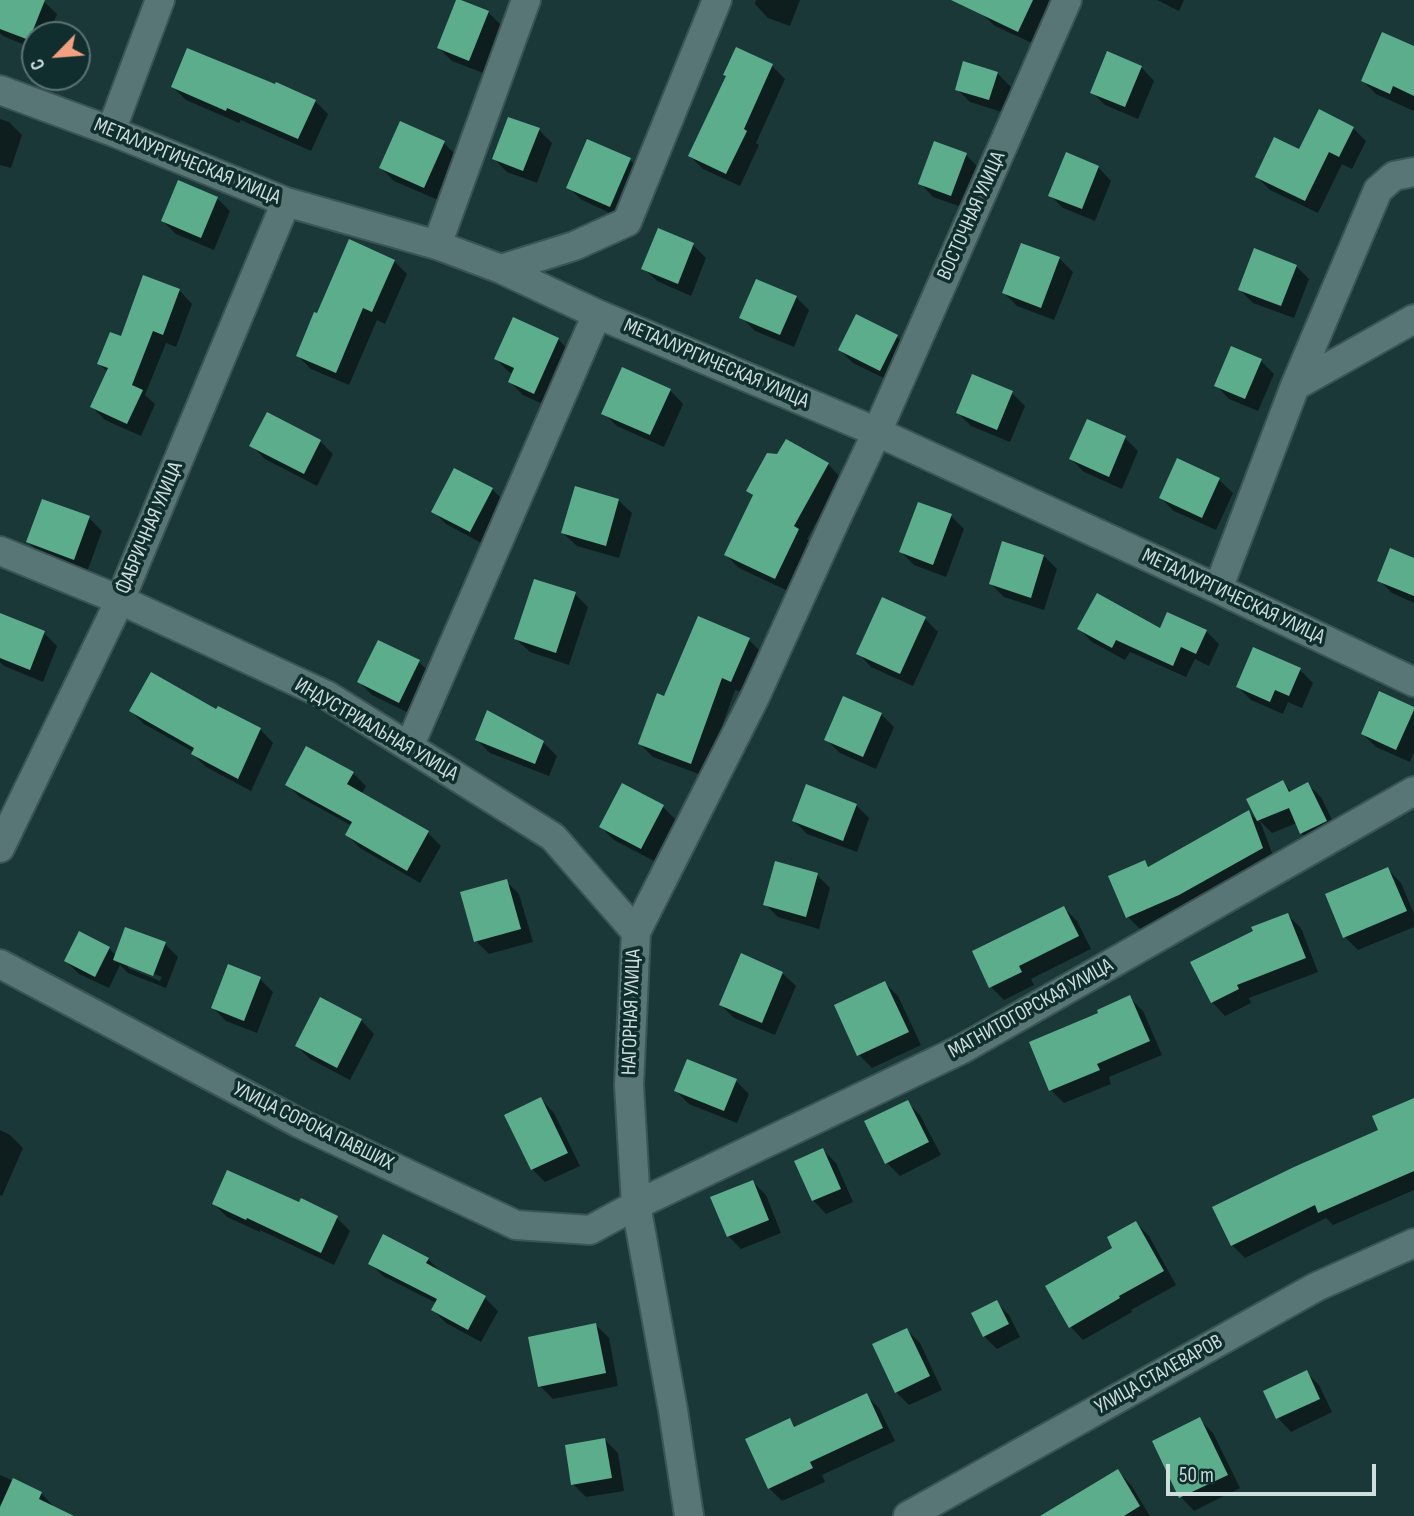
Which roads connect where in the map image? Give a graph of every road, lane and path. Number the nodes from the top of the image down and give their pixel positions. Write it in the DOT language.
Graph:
graph roads {
  1 [pos="160,0"];
  2 [pos="526,0"];
  3 [pos="717,0"];
  4 [pos="1067,0"];
  5 [pos="0,90"];
  6 [pos="111,131"];
  7 [pos="1414,172"];
  8 [pos="286,202"];
  9 [pos="437,244"];
  10 [pos="501,269"];
  11 [pos="597,314"];
  12 [pos="1414,319"];
  13 [pos="1295,386"];
  14 [pos="877,432"];
  15 [pos="0,551"];
  16 [pos="1218,589"];
  17 [pos="120,600"];
  18 [pos="1414,682"];
  19 [pos="410,747"];
  20 [pos="1414,791"];
  21 [pos="0,848"];
  22 [pos="636,932"];
  23 [pos="0,964"];
  24 [pos="636,1205"];
  25 [pos="1414,1243"];
  26 [pos="689,1516"];
  27 [pos="908,1516"];
  1 -- 6 [label="street"];
  2 -- 9 [label="street"];
  3 -- 10 [label="street"];
  4 -- 14 [label="street, ВОСТОЧНАЯ УЛИЦА"];
  5 -- 6 [label="street, МЕТАЛЛУРГИЧЕСКАЯ УЛИЦА"];
  6 -- 8 [label="street, МЕТАЛЛУРГИЧЕСКАЯ УЛИЦА"];
  7 -- 13 [label="street"];
  8 -- 9 [label="street, МЕТАЛЛУРГИЧЕСКАЯ УЛИЦА"];
  8 -- 17 [label="street, ФАБРИЧНАЯ УЛИЦА"];
  9 -- 10 [label="street, МЕТАЛЛУРГИЧЕСКАЯ УЛИЦА"];
  10 -- 11 [label="street, МЕТАЛЛУРГИЧЕСКАЯ УЛИЦА"];
  11 -- 14 [label="street, МЕТАЛЛУРГИЧЕСКАЯ УЛИЦА"];
  11 -- 19 [label="street"];
  12 -- 13 [label="street"];
  13 -- 16 [label="street"];
  14 -- 16 [label="street, МЕТАЛЛУРГИЧЕСКАЯ УЛИЦА"];
  14 -- 22 [label="street, НАГОРНАЯ УЛИЦА"];
  15 -- 17 [label="street, ИНДУСТРИАЛЬНАЯ УЛИЦА"];
  16 -- 18 [label="street, МЕТАЛЛУРГИЧЕСКАЯ УЛИЦА"];
  17 -- 19 [label="street, ИНДУСТРИАЛЬНАЯ УЛИЦА"];
  17 -- 21 [label="street, ФАБРИЧНАЯ УЛИЦА"];
  19 -- 22 [label="street, ИНДУСТРИАЛЬНАЯ УЛИЦА"];
  20 -- 24 [label="street, МАГНИТОГОРСКАЯ УЛИЦА"];
  22 -- 24 [label="street, НАГОРНАЯ УЛИЦА"];
  23 -- 24 [label="street, УЛИЦА СОРОКА ПАВШИХ"];
  24 -- 26 [label="street, НАГОРНАЯ УЛИЦА"];
  25 -- 27 [label="street, УЛИЦА СТАЛЕВАРОВ"];
}
